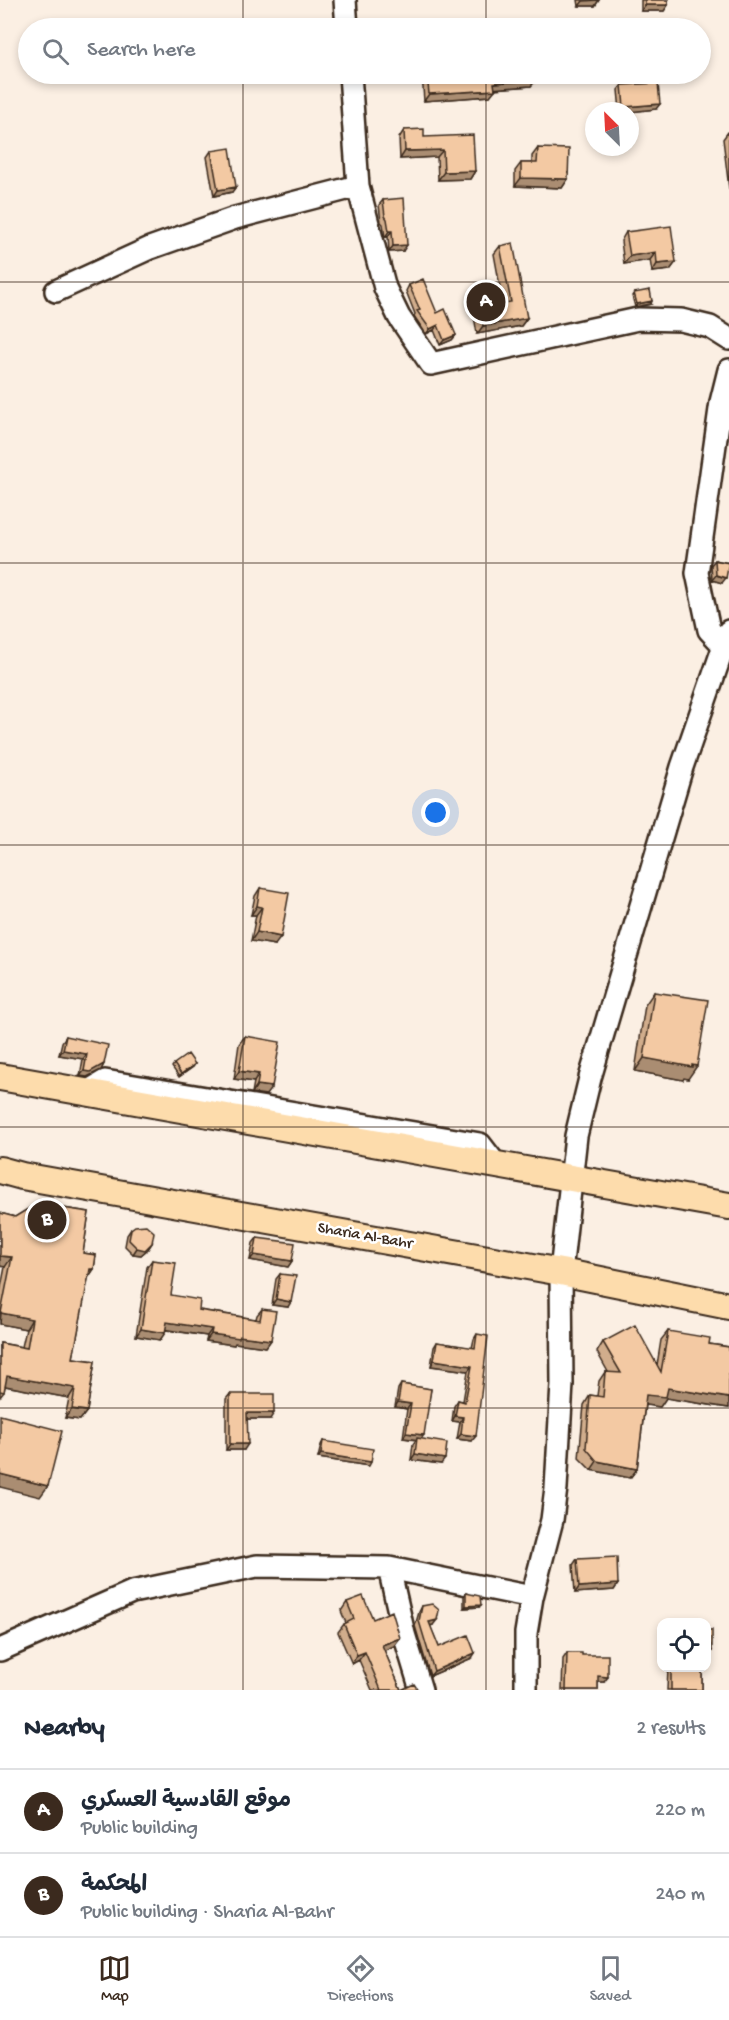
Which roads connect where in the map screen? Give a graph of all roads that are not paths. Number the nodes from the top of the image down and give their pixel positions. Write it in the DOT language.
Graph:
graph roads {
  1 [pos="345,0"];
  2 [pos="346,18"];
  3 [pos="351,84"];
  4 [pos="358,186"];
  5 [pos="56,291"];
  6 [pos="729,339"];
  7 [pos="729,370"];
  8 [pos="727,639"];
  9 [pos="0,1077"];
  10 [pos="0,1170"];
  11 [pos="570,1179"];
  12 [pos="729,1206"];
  13 [pos="561,1272"];
  14 [pos="729,1306"];
  15 [pos="389,1568"];
  16 [pos="532,1597"];
  17 [pos="0,1650"];
  18 [pos="421,1690"];
  19 [pos="526,1690"];
  1 -- 2 [label="street"];
  3 -- 4 [label="street"];
  4 -- 5 [label="street"];
  4 -- 6 [label="street"];
  7 -- 8 [label="street"];
  8 -- 11 [label="street"];
  9 -- 11 [label="main road"];
  10 -- 13 [label="main road, Sharia Al-Bahr"];
  11 -- 12 [label="main road"];
  11 -- 13 [label="street"];
  13 -- 14 [label="main road, Sharia Al-Bahr"];
  13 -- 16 [label="street"];
  15 -- 16 [label="street"];
  15 -- 17 [label="street"];
  15 -- 18 [label="street"];
  16 -- 19 [label="street"];
}
